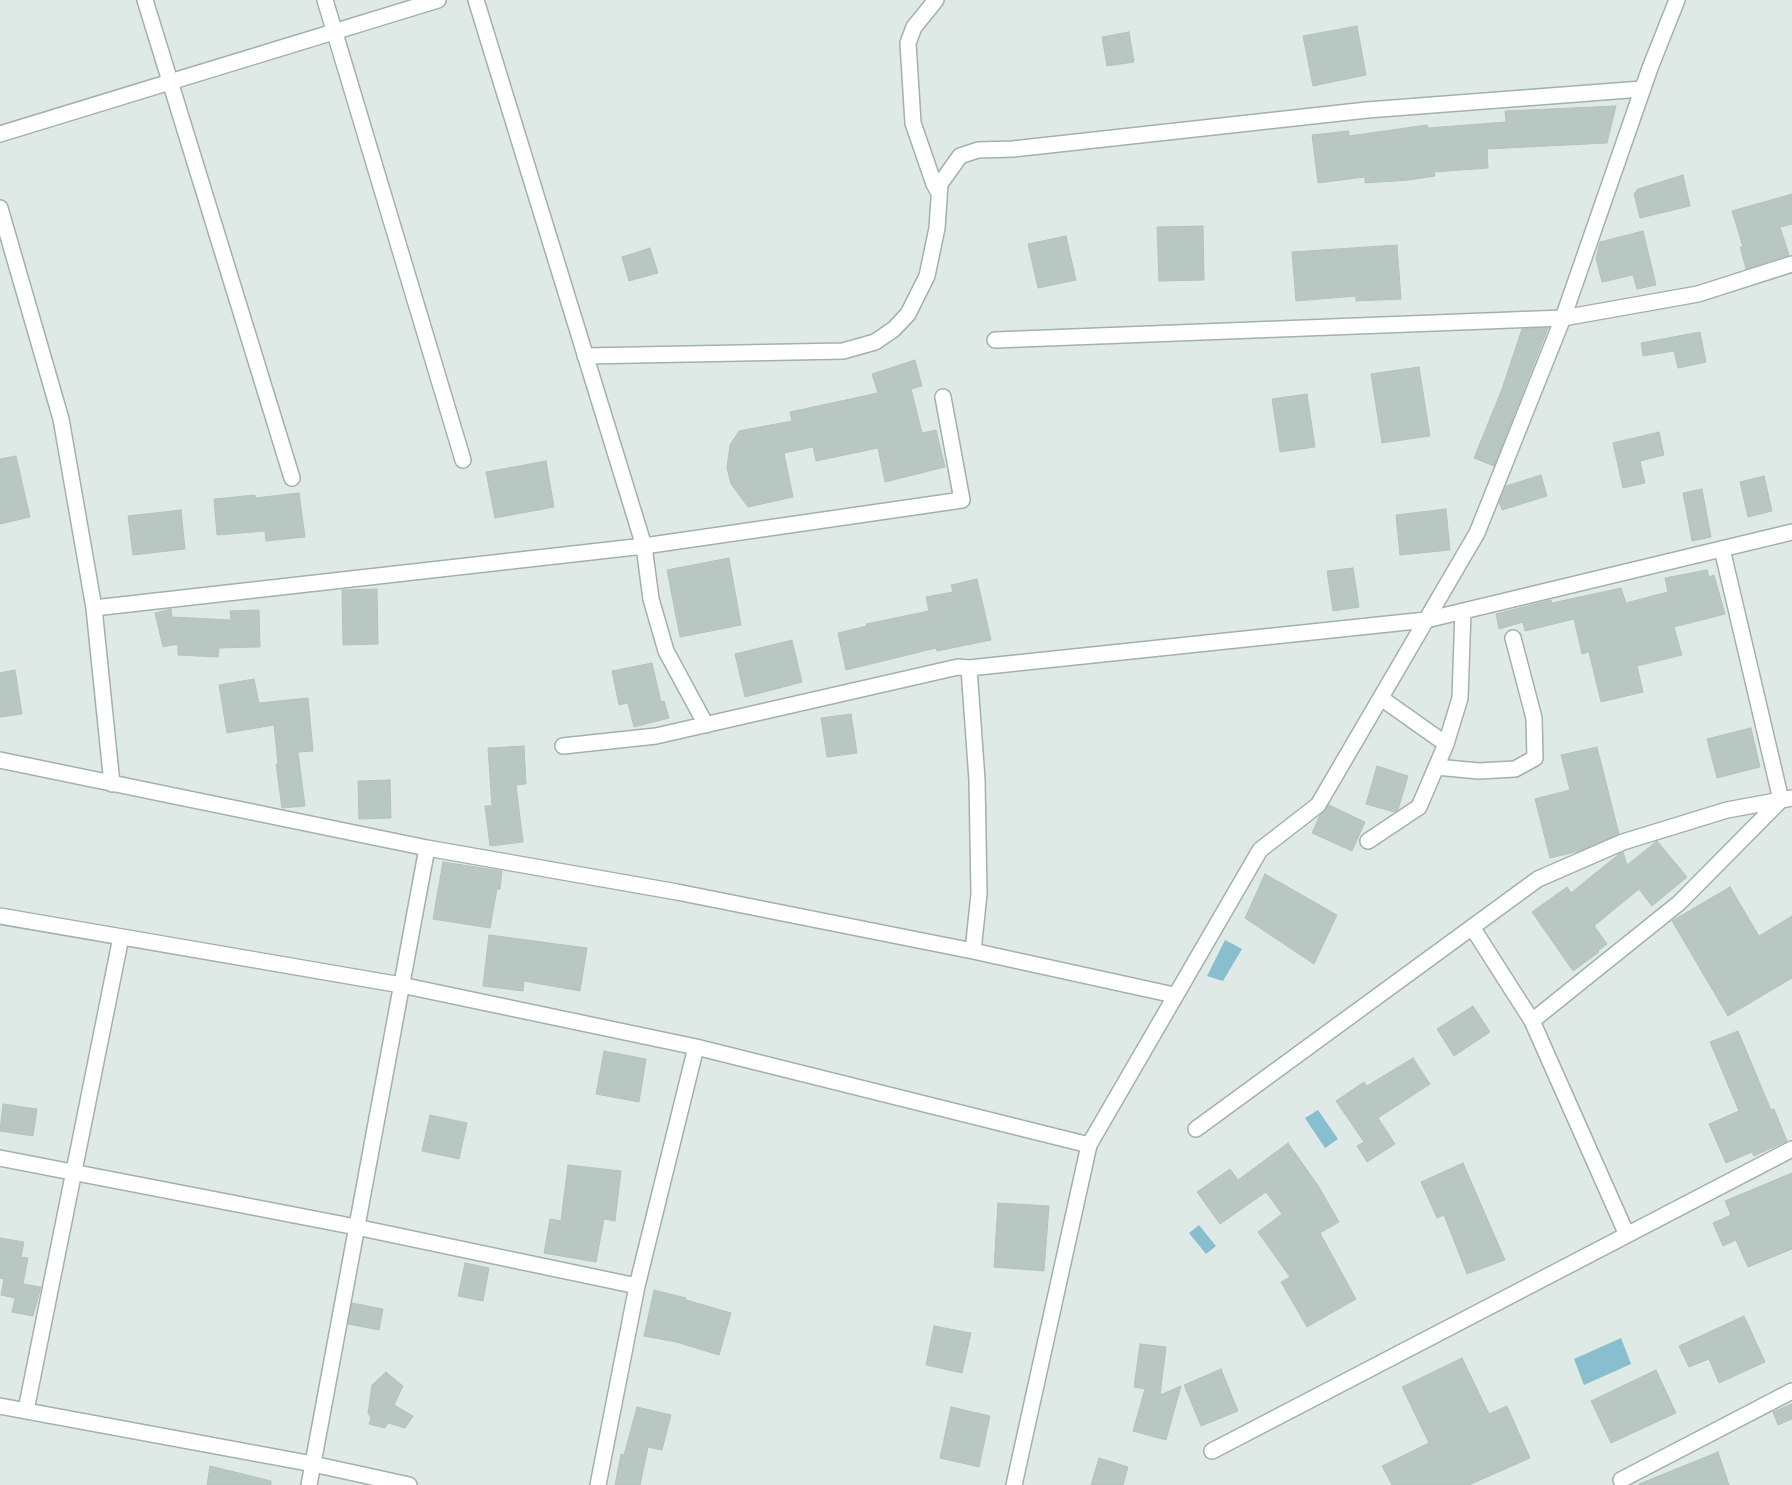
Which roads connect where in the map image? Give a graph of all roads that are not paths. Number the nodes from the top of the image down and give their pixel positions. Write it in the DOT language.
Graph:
graph roads {
  1 [pos="145,0"];
  2 [pos="325,0"];
  3 [pos="438,0"];
  4 [pos="476,0"];
  5 [pos="936,0"];
  6 [pos="1677,0"];
  7 [pos="335,31"];
  8 [pos="169,82"];
  9 [pos="1642,88"];
  10 [pos="0,134"];
  11 [pos="939,193"];
  12 [pos="0,208"];
  13 [pos="1792,264"];
  14 [pos="1563,318"];
  15 [pos="995,340"];
  16 [pos="585,356"];
  17 [pos="943,397"];
  18 [pos="462,460"];
  19 [pos="292,478"];
  20 [pos="1792,532"];
  21 [pos="644,546"];
  22 [pos="1722,549"];
  23 [pos="94,608"];
  24 [pos="1463,611"];
  25 [pos="1426,620"];
  26 [pos="1514,638"];
  27 [pos="969,668"];
  28 [pos="1380,698"];
  29 [pos="706,725"];
  30 [pos="1446,744"];
  31 [pos="563,746"];
  32 [pos="0,760"];
  33 [pos="1436,767"];
  34 [pos="112,784"];
  35 [pos="1787,799"];
  36 [pos="1368,841"];
  37 [pos="427,848"];
  38 [pos="0,916"];
  39 [pos="1472,927"];
  40 [pos="120,937"];
  41 [pos="973,951"];
  42 [pos="401,984"];
  43 [pos="1174,995"];
  44 [pos="1532,1021"];
  45 [pos="696,1047"];
  46 [pos="1196,1129"];
  47 [pos="1089,1145"];
  48 [pos="1792,1149"];
  49 [pos="0,1158"];
  50 [pos="74,1172"];
  51 [pos="356,1227"];
  52 [pos="1627,1235"];
  53 [pos="637,1286"];
  54 [pos="1792,1391"];
  55 [pos="0,1406"];
  56 [pos="26,1410"];
  57 [pos="1212,1451"];
  58 [pos="313,1464"];
  59 [pos="1618,1483"];
  60 [pos="308,1485"];
  61 [pos="409,1485"];
  62 [pos="598,1485"];
  63 [pos="1014,1485"];
  1 -- 8 [label="street"];
  2 -- 7 [label="street"];
  3 -- 7 [label="street"];
  4 -- 16 [label="street"];
  5 -- 11 [label="street"];
  6 -- 9 [label="street"];
  7 -- 8 [label="street"];
  7 -- 18 [label="street"];
  8 -- 10 [label="street"];
  8 -- 19 [label="street"];
  9 -- 11 [label="street"];
  9 -- 14 [label="street"];
  11 -- 16 [label="street"];
  12 -- 23 [label="street"];
  13 -- 14 [label="street"];
  14 -- 15 [label="street"];
  14 -- 25 [label="street"];
  16 -- 21 [label="street"];
  17 -- 21 [label="street"];
  20 -- 22 [label="street"];
  21 -- 23 [label="street"];
  21 -- 29 [label="street"];
  22 -- 24 [label="street"];
  22 -- 35 [label="street"];
  23 -- 34 [label="street"];
  24 -- 25 [label="street"];
  24 -- 30 [label="street"];
  25 -- 27 [label="street"];
  25 -- 28 [label="street"];
  26 -- 33 [label="street"];
  27 -- 29 [label="street"];
  27 -- 41 [label="street"];
  28 -- 30 [label="street"];
  28 -- 43 [label="street"];
  29 -- 31 [label="street"];
  30 -- 33 [label="street"];
  32 -- 34 [label="street"];
  33 -- 36 [label="street"];
  34 -- 37 [label="street"];
  35 -- 39 [label="street"];
  35 -- 44 [label="street"];
  37 -- 41 [label="street"];
  37 -- 42 [label="street"];
  38 -- 40 [label="street"];
  39 -- 44 [label="street"];
  39 -- 46 [label="street"];
  40 -- 42 [label="street"];
  40 -- 50 [label="street"];
  41 -- 43 [label="street"];
  42 -- 45 [label="street"];
  42 -- 51 [label="street"];
  43 -- 47 [label="street"];
  44 -- 52 [label="street"];
  45 -- 47 [label="street"];
  45 -- 53 [label="street"];
  47 -- 63 [label="street"];
  48 -- 52 [label="street"];
  49 -- 50 [label="street"];
  50 -- 51 [label="street"];
  50 -- 56 [label="street"];
  51 -- 53 [label="street"];
  51 -- 58 [label="street"];
  52 -- 57 [label="street"];
  53 -- 62 [label="street"];
  54 -- 59 [label="street"];
  55 -- 56 [label="street"];
  56 -- 58 [label="street"];
  58 -- 60 [label="street"];
  58 -- 61 [label="street"];
}
